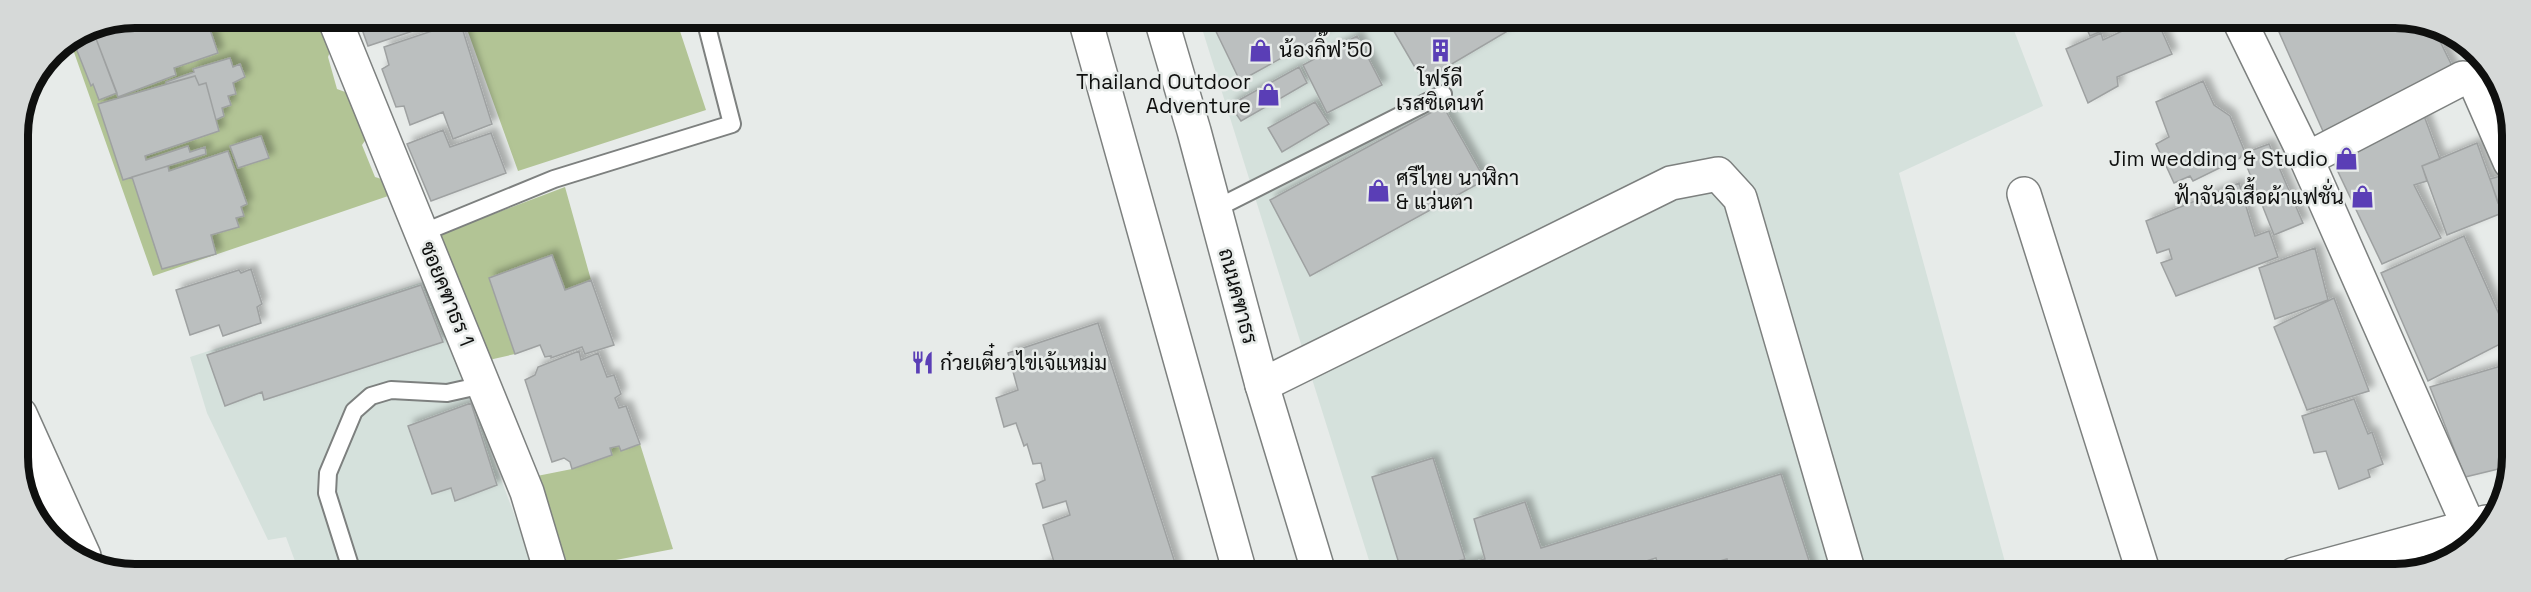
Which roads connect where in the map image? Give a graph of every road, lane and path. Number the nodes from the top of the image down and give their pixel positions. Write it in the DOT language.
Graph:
graph roads {
  1 [pos="2243,28"];
  2 [pos="338,29"];
  3 [pos="708,29"];
  4 [pos="1088,29"];
  5 [pos="1164,29"];
  6 [pos="1443,94"];
  7 [pos="2502,144"];
  8 [pos="2307,159"];
  9 [pos="2024,194"];
  10 [pos="1215,209"];
  11 [pos="422,232"];
  12 [pos="483,385"];
  13 [pos="1262,385"];
  14 [pos="28,432"];
  15 [pos="2478,524"];
  16 [pos="80,548"];
  17 [pos="1316,563"];
  18 [pos="1845,563"];
  19 [pos="2141,563"];
  20 [pos="2335,563"];
  21 [pos="349,564"];
  22 [pos="548,564"];
  23 [pos="1237,564"];
  1 -- 8 [label="street"];
  2 -- 11 [label="street, ซอยคฑาธร 1"];
  3 -- 11 [label="lane"];
  4 -- 23 [label="street"];
  5 -- 10 [label="street, ถนนคฑาธร"];
  6 -- 10 [label="lane"];
  7 -- 8 [label="street"];
  8 -- 15 [label="street"];
  9 -- 19 [label="street"];
  10 -- 13 [label="street, ถนนคฑาธร"];
  11 -- 12 [label="street, ซอยคฑาธร 1"];
  12 -- 21 [label="lane"];
  12 -- 22 [label="street, ซอยคฑาธร 1"];
  13 -- 17 [label="street, ถนนคฑาธร"];
  13 -- 18 [label="street"];
  14 -- 16 [label="street"];
  15 -- 20 [label="street"];
}
